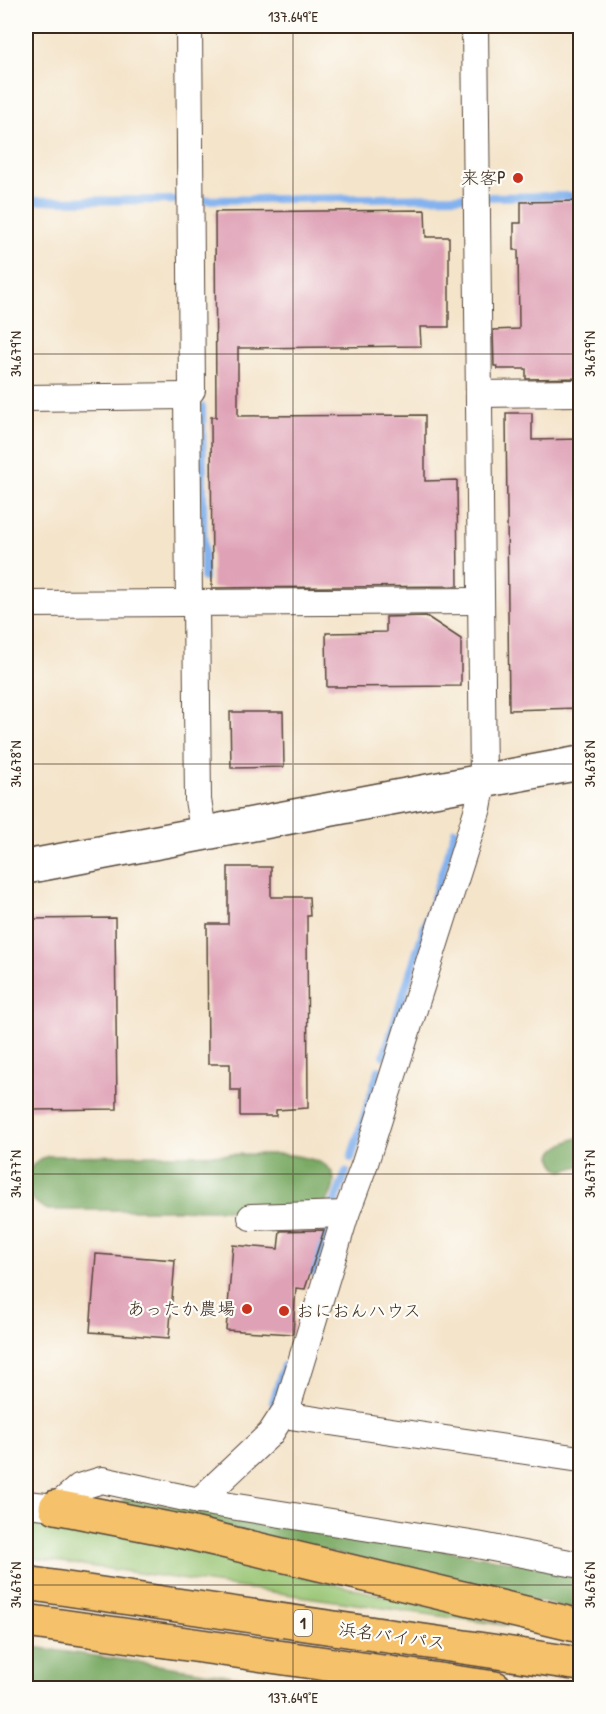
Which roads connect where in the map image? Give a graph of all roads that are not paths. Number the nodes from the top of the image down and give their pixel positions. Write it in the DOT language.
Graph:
graph roads {
  1 [pos="189,26"];
  2 [pos="476,26"];
  3 [pos="580,393"];
  4 [pos="479,394"];
  5 [pos="187,396"];
  6 [pos="26,398"];
  7 [pos="481,601"];
  8 [pos="192,603"];
  9 [pos="26,604"];
  10 [pos="580,763"];
  11 [pos="483,780"];
  12 [pos="204,835"];
  13 [pos="26,867"];
  14 [pos="346,1214"];
  15 [pos="251,1217"];
  16 [pos="284,1415"];
  17 [pos="580,1458"];
  18 [pos="199,1501"];
  19 [pos="41,1505"];
  20 [pos="580,1565"];
  21 [pos="26,1583"];
  22 [pos="26,1621"];
  23 [pos="580,1626"];
  24 [pos="580,1664"];
  25 [pos="495,1689"];
  1 -- 5 [label="street"];
  2 -- 4 [label="street"];
  3 -- 4 [label="street"];
  4 -- 7 [label="street"];
  5 -- 6 [label="street"];
  5 -- 8 [label="street"];
  7 -- 8 [label="street"];
  7 -- 11 [label="street"];
  8 -- 9 [label="street"];
  8 -- 12 [label="street"];
  10 -- 11 [label="street"];
  11 -- 12 [label="street"];
  11 -- 14 [label="street"];
  12 -- 13 [label="street"];
  14 -- 15 [label="street"];
  14 -- 16 [label="street"];
  16 -- 17 [label="street"];
  16 -- 18 [label="street"];
  18 -- 19 [label="street"];
  18 -- 20 [label="street"];
  19 -- 23 [label="highway"];
  21 -- 24 [label="highway, 浜名バイパス / 1"];
  22 -- 25 [label="highway, 浜名バイパス / 1"];
}
